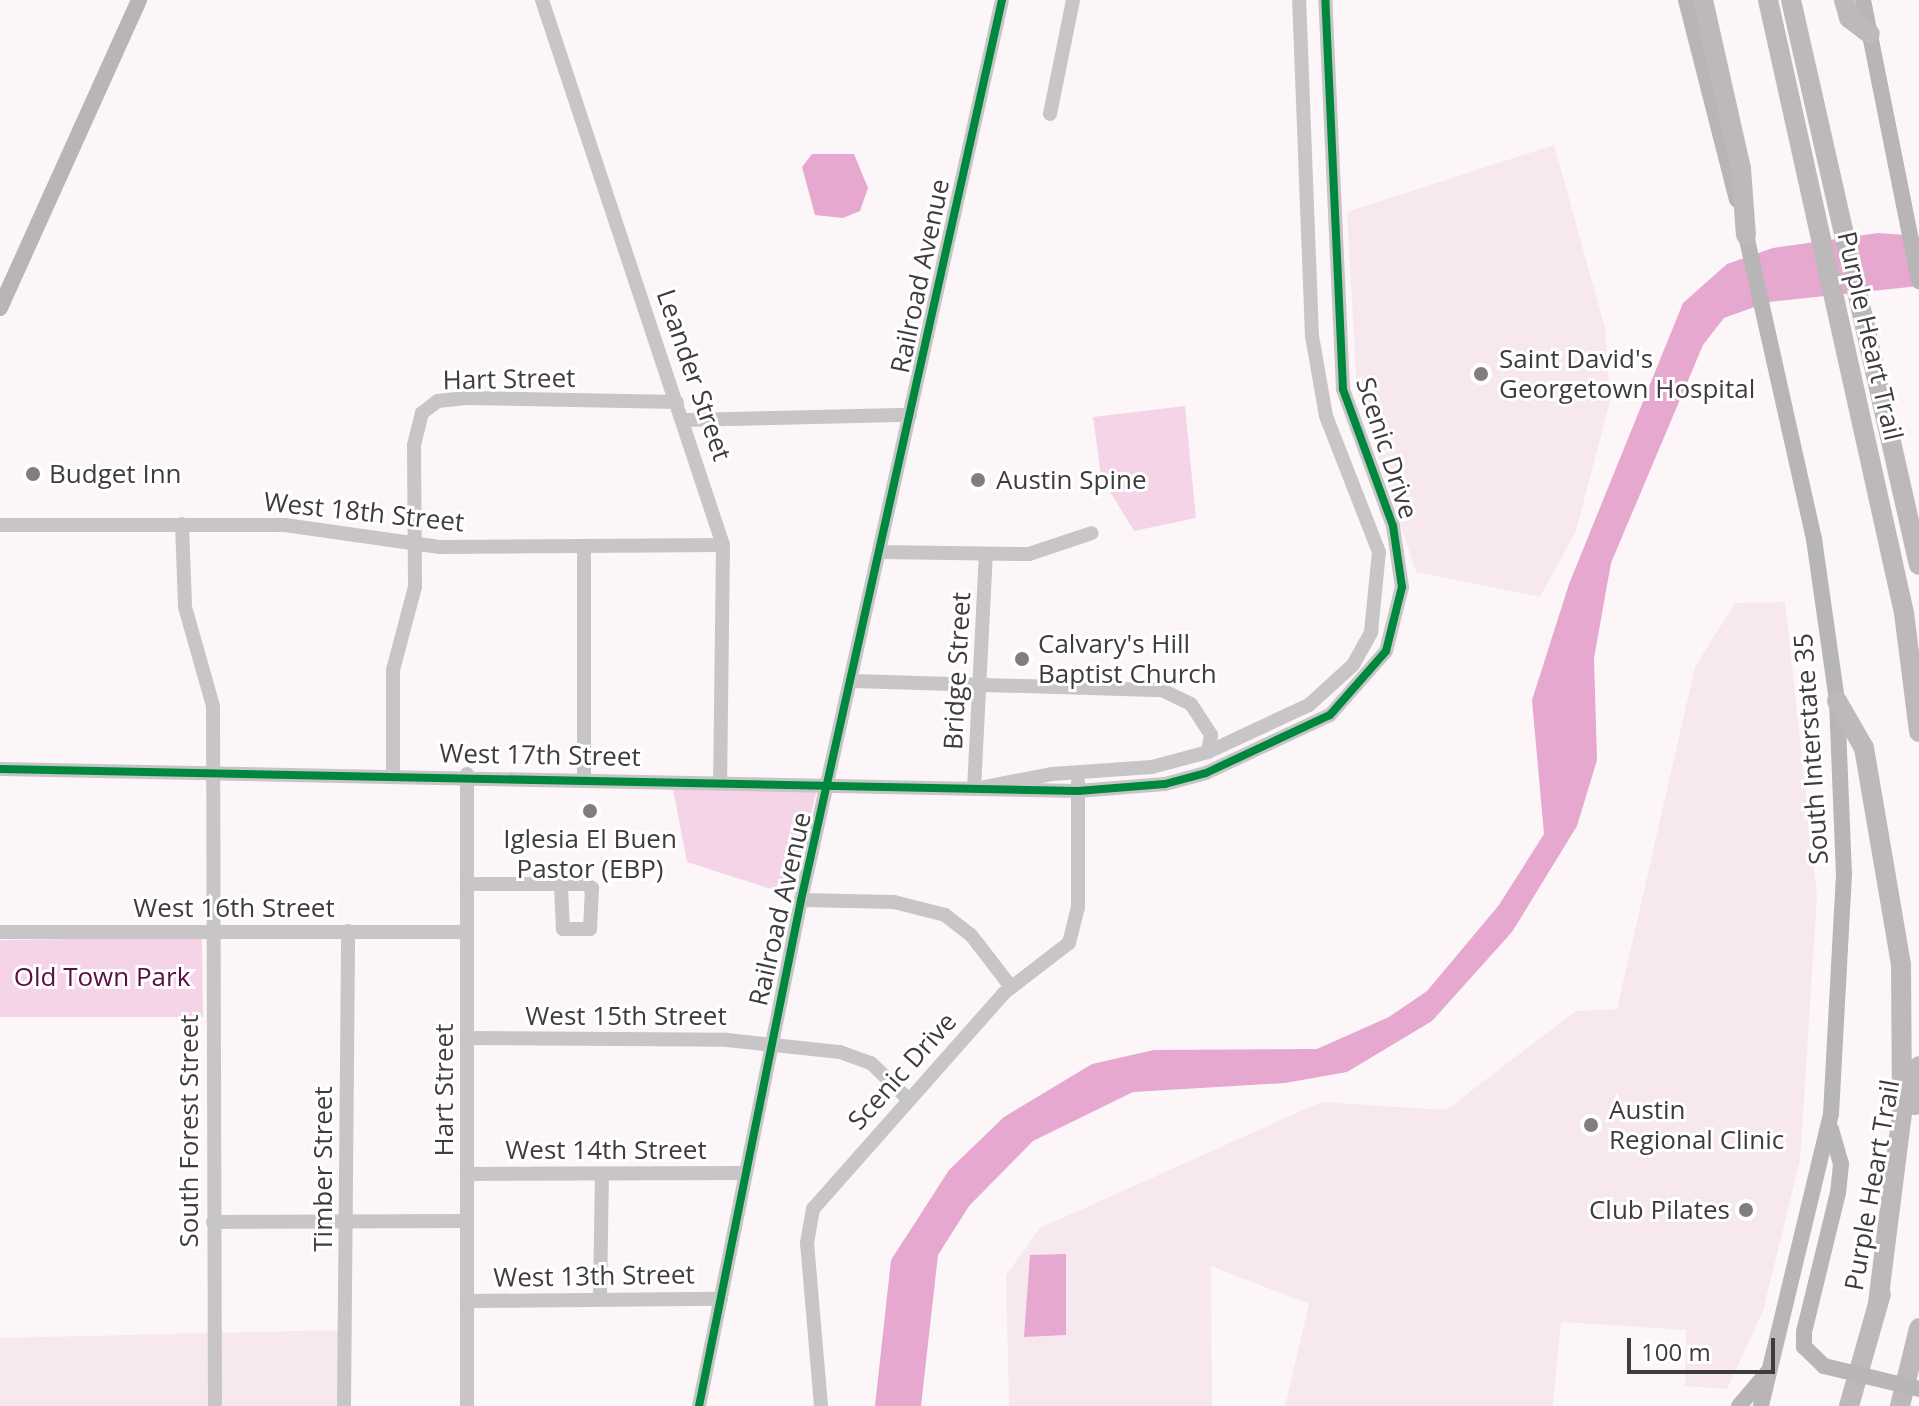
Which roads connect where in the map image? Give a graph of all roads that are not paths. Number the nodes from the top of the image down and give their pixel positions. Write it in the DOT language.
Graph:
graph roads {
  1 [pos="139,0"];
  2 [pos="542,0"];
  3 [pos="1002,0"];
  4 [pos="1073,0"];
  5 [pos="1299,0"];
  6 [pos="1325,0"];
  7 [pos="1686,0"];
  8 [pos="1703,0"];
  9 [pos="1768,0"];
  10 [pos="1791,0"];
  11 [pos="1844,0"];
  12 [pos="1863,0"];
  13 [pos="1870,34"];
  14 [pos="1304,107"];
  15 [pos="1328,107"];
  16 [pos="1050,114"];
  17 [pos="1309,226"];
  18 [pos="1333,226"];
  19 [pos="1746,235"];
  20 [pos="1919,281"];
  21 [pos="0,308"];
  22 [pos="1312,336"];
  23 [pos="1338,336"];
  24 [pos="677,402"];
  25 [pos="1349,411"];
  26 [pos="910,415"];
  27 [pos="1326,416"];
  28 [pos="684,420"];
  29 [pos="182,524"];
  30 [pos="0,525"];
  31 [pos="1092,533"];
  32 [pos="416,545"];
  33 [pos="723,545"];
  34 [pos="584,548"];
  35 [pos="880,552"];
  36 [pos="986,555"];
  37 [pos="1919,565"];
  38 [pos="853,681"];
  39 [pos="982,685"];
  40 [pos="1837,701"];
  41 [pos="1207,726"];
  42 [pos="1257,730"];
  43 [pos="1919,732"];
  44 [pos="1208,752"];
  45 [pos="0,769"];
  46 [pos="213,771"];
  47 [pos="393,772"];
  48 [pos="467,774"];
  49 [pos="1078,774"];
  50 [pos="584,776"];
  51 [pos="720,779"];
  52 [pos="829,784"];
  53 [pos="974,789"];
  54 [pos="1078,791"];
  55 [pos="467,884"];
  56 [pos="561,886"];
  57 [pos="801,900"];
  58 [pos="348,931"];
  59 [pos="0,932"];
  60 [pos="212,932"];
  61 [pos="467,932"];
  62 [pos="1011,987"];
  63 [pos="468,1038"];
  64 [pos="771,1043"];
  65 [pos="1919,1066"];
  66 [pos="909,1100"];
  67 [pos="1830,1123"];
  68 [pos="744,1173"];
  69 [pos="468,1174"];
  70 [pos="602,1174"];
  71 [pos="467,1221"];
  72 [pos="213,1222"];
  73 [pos="347,1222"];
  74 [pos="600,1298"];
  75 [pos="721,1299"];
  76 [pos="467,1301"];
  77 [pos="1878,1304"];
  78 [pos="1919,1328"];
  79 [pos="1771,1368"];
  80 [pos="1919,1389"];
  81 [pos="215,1406"];
  82 [pos="344,1406"];
  83 [pos="467,1406"];
  84 [pos="699,1406"];
  85 [pos="821,1406"];
  86 [pos="1739,1406"];
  87 [pos="1761,1406"];
  88 [pos="1849,1406"];
  89 [pos="1900,1406"];
  1 -- 21 [label="main road"];
  2 -- 24 [label="street, Leander Street"];
  3 -- 26 [label="street, Railroad Avenue"];
  4 -- 16 [label="street"];
  5 -- 14 [label="street, Scenic Drive"];
  6 -- 15 [label="street, Scenic Drive"];
  7 -- 19 [label="main road, South Interstate 35"];
  8 -- 19 [label="highway"];
  9 -- 43 [label="highway, Purple Heart Trail"];
  10 -- 37 [label="highway, Purple Heart Trail"];
  11 -- 13 [label="highway"];
  12 -- 13 [label="main road"];
  13 -- 20 [label="main road"];
  14 -- 15 [label="street"];
  14 -- 17 [label="street, Scenic Drive"];
  15 -- 18 [label="street, Scenic Drive"];
  17 -- 18 [label="street"];
  17 -- 22 [label="street, Scenic Drive"];
  18 -- 23 [label="street, Scenic Drive"];
  19 -- 40 [label="main road, South Interstate 35"];
  22 -- 23 [label="street"];
  22 -- 27 [label="street, Scenic Drive"];
  23 -- 25 [label="street, Scenic Drive"];
  24 -- 28 [label="street, Leander Street"];
  24 -- 32 [label="street, Hart Street"];
  25 -- 27 [label="street"];
  25 -- 54 [label="street, Scenic Drive"];
  26 -- 28 [label="street"];
  26 -- 35 [label="street, Railroad Avenue"];
  27 -- 42 [label="street, Scenic Drive"];
  28 -- 33 [label="street, Leander Street"];
  29 -- 30 [label="street, West 18th Street"];
  29 -- 32 [label="street, West 18th Street"];
  29 -- 46 [label="street, South Forest Street"];
  31 -- 36 [label="street"];
  32 -- 34 [label="street, West 18th Street"];
  32 -- 47 [label="street, Hart Street"];
  33 -- 34 [label="street, West 18th Street"];
  33 -- 51 [label="street, Leander Street"];
  34 -- 50 [label="street"];
  35 -- 36 [label="street"];
  35 -- 38 [label="street, Railroad Avenue"];
  36 -- 39 [label="street, Bridge Street"];
  38 -- 39 [label="street"];
  38 -- 52 [label="street, Railroad Avenue"];
  39 -- 41 [label="street"];
  39 -- 53 [label="street, Bridge Street"];
  40 -- 67 [label="main road, South Interstate 35"];
  40 -- 77 [label="highway"];
  41 -- 42 [label="street"];
  41 -- 44 [label="street"];
  42 -- 44 [label="street, Scenic Drive"];
  44 -- 49 [label="street, Scenic Drive"];
  45 -- 46 [label="street, West 17th Street"];
  46 -- 47 [label="street, West 17th Street"];
  46 -- 60 [label="street, South Forest Street"];
  47 -- 48 [label="street, West 17th Street"];
  48 -- 50 [label="street, West 17th Street"];
  48 -- 55 [label="street, Hart Street"];
  49 -- 53 [label="street, West 17th Street"];
  49 -- 54 [label="street, Scenic Drive"];
  50 -- 51 [label="street, West 17th Street"];
  51 -- 52 [label="street, West 17th Street"];
  52 -- 53 [label="street, West 17th Street"];
  52 -- 57 [label="street, Railroad Avenue"];
  53 -- 54 [label="street, West 17th Street"];
  54 -- 62 [label="street, Scenic Drive"];
  55 -- 56 [label="street"];
  55 -- 61 [label="street, Hart Street"];
  57 -- 62 [label="street"];
  57 -- 64 [label="street, Railroad Avenue"];
  58 -- 60 [label="street, West 16th Street"];
  58 -- 61 [label="street, West 16th Street"];
  58 -- 73 [label="street, Timber Street"];
  59 -- 60 [label="street, West 16th Street"];
  60 -- 72 [label="street, South Forest Street"];
  61 -- 63 [label="street, Hart Street"];
  62 -- 66 [label="street, Scenic Drive"];
  63 -- 64 [label="street, West 15th Street"];
  63 -- 69 [label="street, Hart Street"];
  64 -- 66 [label="street, West 15th Street"];
  64 -- 68 [label="street, Railroad Avenue"];
  65 -- 77 [label="highway, Purple Heart Trail"];
  66 -- 85 [label="street, Scenic Drive"];
  67 -- 79 [label="main road, South Interstate 35"];
  67 -- 80 [label="main road, bridge"];
  68 -- 70 [label="street, West 14th Street"];
  68 -- 75 [label="street, Railroad Avenue"];
  69 -- 70 [label="street, West 14th Street"];
  69 -- 71 [label="street, Hart Street"];
  70 -- 74 [label="street"];
  71 -- 73 [label="street"];
  71 -- 76 [label="street, Hart Street"];
  72 -- 73 [label="street"];
  72 -- 81 [label="street, South Forest Street"];
  73 -- 82 [label="street, Timber Street"];
  74 -- 75 [label="street, West 13th Street"];
  74 -- 76 [label="street, West 13th Street"];
  75 -- 84 [label="street, Railroad Avenue"];
  76 -- 83 [label="street, Hart Street"];
  77 -- 88 [label="highway, Purple Heart Trail"];
  78 -- 89 [label="highway"];
  79 -- 86 [label="main road"];
  79 -- 87 [label="main road, South Interstate 35"];
}
